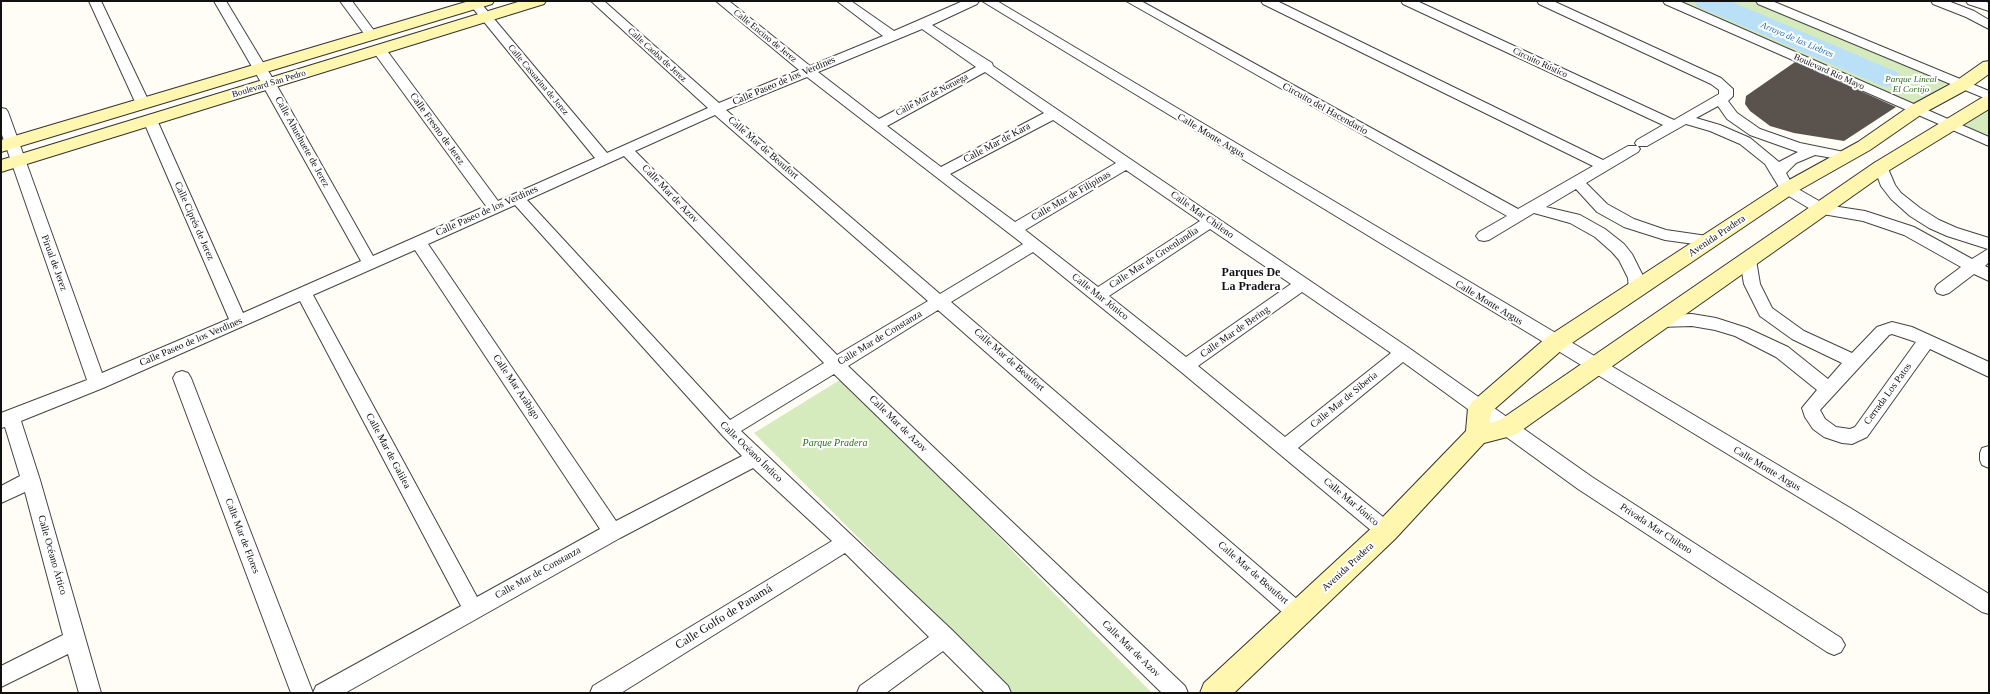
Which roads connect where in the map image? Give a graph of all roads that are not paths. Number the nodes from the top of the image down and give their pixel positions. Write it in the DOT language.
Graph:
graph roads {
  1 [pos="95,1"];
  2 [pos="220,1"];
  3 [pos="346,1"];
  4 [pos="538,1"];
  5 [pos="597,1"];
  6 [pos="722,1"];
  7 [pos="843,1"];
  8 [pos="973,1"];
  9 [pos="988,1"];
  10 [pos="1132,1"];
  11 [pos="1268,1"];
  12 [pos="1407,1"];
  13 [pos="1543,1"];
  14 [pos="1669,1"];
  15 [pos="1762,1"];
  16 [pos="1937,1"];
  17 [pos="1972,1"];
  18 [pos="478,2"];
  19 [pos="1989,7"];
  20 [pos="486,18"];
  21 [pos="1988,21"];
  22 [pos="923,24"];
  23 [pos="892,36"];
  24 [pos="376,43"];
  25 [pos="987,66"];
  26 [pos="1989,66"];
  27 [pos="808,71"];
  28 [pos="264,77"];
  29 [pos="1962,85"];
  30 [pos="1989,96"];
  31 [pos="1720,100"];
  32 [pos="1989,101"];
  33 [pos="717,109"];
  34 [pos="1916,110"];
  35 [pos="1,112"];
  36 [pos="146,112"];
  37 [pos="1055,113"];
  38 [pos="1679,122"];
  39 [pos="878,125"];
  40 [pos="1950,125"];
  41 [pos="1989,142"];
  42 [pos="6,145"];
  43 [pos="625,149"];
  44 [pos="1812,151"];
  45 [pos="1844,156"];
  46 [pos="604,159"];
  47 [pos="9,163"];
  48 [pos="1128,163"];
  49 [pos="1604,166"];
  50 [pos="1881,167"];
  51 [pos="940,173"];
  52 [pos="1783,181"];
  53 [pos="1577,182"];
  54 [pos="516,198"];
  55 [pos="1907,206"];
  56 [pos="494,208"];
  57 [pos="1532,208"];
  58 [pos="1822,209"];
  59 [pos="1518,216"];
  60 [pos="1211,221"];
  61 [pos="1887,222"];
  62 [pos="1014,229"];
  63 [pos="1644,229"];
  64 [pos="1484,236"];
  65 [pos="1709,241"];
  66 [pos="418,242"];
  67 [pos="1989,244"];
  68 [pos="1033,245"];
  69 [pos="1618,248"];
  70 [pos="1989,254"];
  71 [pos="1748,260"];
  72 [pos="370,264"];
  73 [pos="1973,266"];
  74 [pos="1989,275"];
  75 [pos="1302,284"];
  76 [pos="1637,289"];
  77 [pos="1943,289"];
  78 [pos="304,293"];
  79 [pos="1098,295"];
  80 [pos="942,302"];
  81 [pos="1766,312"];
  82 [pos="1660,321"];
  83 [pos="239,322"];
  84 [pos="1741,332"];
  85 [pos="1927,340"];
  86 [pos="1555,343"];
  87 [pos="1403,353"];
  88 [pos="1855,362"];
  89 [pos="836,365"];
  90 [pos="1186,366"];
  91 [pos="1594,366"];
  92 [pos="1989,370"];
  93 [pos="182,378"];
  94 [pos="97,383"];
  95 [pos="1829,389"];
  96 [pos="1480,408"];
  97 [pos="6,419"];
  98 [pos="1507,428"];
  99 [pos="728,430"];
  100 [pos="1477,435"];
  101 [pos="1286,447"];
  102 [pos="1989,453"];
  103 [pos="755,458"];
  104 [pos="1989,460"];
  105 [pos="31,480"];
  106 [pos="1,495"];
  107 [pos="1386,531"];
  108 [pos="613,532"];
  109 [pos="847,542"];
  110 [pos="1989,605"];
  111 [pos="473,609"];
  112 [pos="1298,613"];
  113 [pos="945,637"];
  114 [pos="76,639"];
  115 [pos="1834,645"];
  116 [pos="1,677"];
  117 [pos="1217,692"];
  118 [pos="90,693"];
  119 [pos="302,693"];
  120 [pos="324,693"];
  121 [pos="601,693"];
  122 [pos="868,693"];
  123 [pos="1000,693"];
  124 [pos="1176,693"];
  1 -- 36 [label="street, Calle Ciprés de Jerez"];
  2 -- 28 [label="street, Calle Ahuehuete de Jerez"];
  3 -- 24 [label="street, Calle Fresno de Jerez"];
  4 -- 20 [label="street, Boulevard San Pedro"];
  5 -- 33 [label="street, Calle Caoba de Jerez"];
  6 -- 27 [label="street, Calle Encino de Jerez"];
  7 -- 23 [label="street"];
  8 -- 22 [label="street, Calle Paseo de los Verdines"];
  9 -- 86 [label="street, Calle Monte Argus"];
  10 -- 59 [label="street, Circuito del Hacendario"];
  11 -- 49 [label="street"];
  12 -- 38 [label="street, Circuito Rústico"];
  13 -- 31 [label="street"];
  14 -- 34 [label="street, Boulevard Río Mayo"];
  15 -- 29 [label="street"];
  16 -- 21 [label="street"];
  17 -- 19 [label="street"];
  18 -- 20 [label="street, Calle Casuarina de Jerez"];
  18 -- 24 [label="street, Boulevard San Pedro"];
  20 -- 24 [label="street, Boulevard San Pedro"];
  20 -- 46 [label="street, Calle Casuarina de Jerez"];
  22 -- 23 [label="street, Calle Paseo de los Verdines"];
  22 -- 25 [label="street, Calle Mar Chileno"];
  23 -- 27 [label="street, Calle Paseo de los Verdines"];
  24 -- 28 [label="street, Boulevard San Pedro"];
  24 -- 56 [label="street, Calle Fresno de Jerez"];
  25 -- 37 [label="street, Calle Mar Chileno"];
  25 -- 39 [label="street, Calle Mar de Noruega"];
  26 -- 29 [label="street, Avenida Pradera"];
  27 -- 33 [label="street, Calle Paseo de los Verdines"];
  27 -- 39 [label="street, Calle Mar Jónico"];
  28 -- 36 [label="street, Boulevard San Pedro"];
  28 -- 72 [label="street, Calle Ahuehuete de Jerez"];
  29 -- 30 [label="street"];
  29 -- 34 [label="street, Avenida Pradera"];
  31 -- 38 [label="street"];
  31 -- 44 [label="street"];
  32 -- 40 [label="street"];
  33 -- 43 [label="street, Calle Paseo de los Verdines"];
  33 -- 80 [label="street, Calle Mar de Beaufort"];
  34 -- 40 [label="street, Boulevard Río Mayo"];
  34 -- 45 [label="street, Avenida Pradera"];
  35 -- 42 [label="street, Pirual de Jerez"];
  36 -- 42 [label="street, Boulevard San Pedro"];
  36 -- 47 [label="street, Boulevard San Pedro"];
  36 -- 83 [label="street, Calle Ciprés de Jerez"];
  37 -- 48 [label="street, Calle Mar Chileno"];
  37 -- 51 [label="street, Calle Mar de Kara"];
  38 -- 49 [label="street"];
  38 -- 52 [label="street, Circuito Rústico"];
  39 -- 51 [label="street, Calle Mar Jónico"];
  40 -- 41 [label="street, Boulevard Río Mayo"];
  40 -- 50 [label="street"];
  42 -- 47 [label="street, Pirual de Jerez"];
  43 -- 46 [label="street, Calle Paseo de los Verdines"];
  43 -- 89 [label="street, Calle Mar de Azov"];
  44 -- 45 [label="street"];
  44 -- 52 [label="street"];
  45 -- 52 [label="street, Avenida Pradera"];
  46 -- 54 [label="street, Calle Paseo de los Verdines"];
  47 -- 94 [label="street, Pirual de Jerez"];
  48 -- 60 [label="street, Calle Mar Chileno"];
  48 -- 62 [label="street, Calle Mar de Filipinas"];
  49 -- 53 [label="street"];
  50 -- 55 [label="street"];
  50 -- 58 [label="street"];
  51 -- 62 [label="street, Calle Mar Jónico"];
  52 -- 58 [label="street, Circuito Rústico"];
  52 -- 65 [label="street, Avenida Pradera"];
  53 -- 57 [label="street"];
  53 -- 63 [label="street"];
  54 -- 56 [label="street, Calle Paseo de los Verdines"];
  54 -- 99 [label="street, Calle Océano Índico"];
  55 -- 61 [label="street"];
  55 -- 67 [label="street"];
  56 -- 66 [label="street, Calle Paseo de los Verdines"];
  57 -- 59 [label="street"];
  57 -- 69 [label="street"];
  58 -- 61 [label="street"];
  58 -- 71 [label="street"];
  59 -- 64 [label="street"];
  60 -- 75 [label="street, Calle Mar Chileno"];
  60 -- 79 [label="street, Calle Mar de Groenlandia"];
  61 -- 73 [label="street"];
  62 -- 68 [label="street, Calle Mar Jónico"];
  63 -- 65 [label="street"];
  63 -- 69 [label="street"];
  65 -- 76 [label="street, Avenida Pradera"];
  66 -- 72 [label="street, Calle Paseo de los Verdines"];
  66 -- 108 [label="street, Calle Mar Arábigo"];
  68 -- 79 [label="street, Calle Mar Jónico"];
  68 -- 80 [label="street, Calle Mar de Constanza"];
  69 -- 76 [label="street"];
  70 -- 73 [label="street"];
  71 -- 81 [label="street"];
  71 -- 82 [label="street"];
  72 -- 78 [label="street, Calle Paseo de los Verdines"];
  73 -- 74 [label="street"];
  73 -- 77 [label="street"];
  75 -- 87 [label="street, Calle Mar Chileno"];
  75 -- 90 [label="street, Calle Mar de Bering"];
  76 -- 86 [label="street, Avenida Pradera"];
  78 -- 83 [label="street, Calle Paseo de los Verdines"];
  78 -- 111 [label="street, Calle Mar de Galilea"];
  79 -- 90 [label="street, Calle Mar Jónico"];
  80 -- 89 [label="street, Calle Mar de Constanza"];
  80 -- 112 [label="street, Calle Mar de Beaufort"];
  81 -- 84 [label="street"];
  81 -- 88 [label="street"];
  82 -- 84 [label="street"];
  82 -- 91 [label="street"];
  83 -- 94 [label="street, Calle Paseo de los Verdines"];
  84 -- 95 [label="street"];
  85 -- 88 [label="street, Cerrada Los Patos"];
  85 -- 92 [label="street, Cerrada Los Patos"];
  85 -- 95 [label="street, Cerrada Los Patos"];
  86 -- 91 [label="street, Calle Monte Argus"];
  86 -- 96 [label="street, Avenida Pradera"];
  87 -- 96 [label="street, Calle Mar Chileno"];
  87 -- 101 [label="street, Calle Mar de Siberia"];
  88 -- 95 [label="street, Cerrada Los Patos"];
  89 -- 99 [label="street, Calle Mar de Constanza"];
  89 -- 124 [label="street, Calle Mar de Azov"];
  90 -- 101 [label="street, Calle Mar Jónico"];
  91 -- 98 [label="street"];
  91 -- 110 [label="street, Calle Monte Argus"];
  93 -- 119 [label="street, Calle Mar de Flores"];
  94 -- 97 [label="street, Calle Paseo de los Verdines"];
  96 -- 98 [label="street, Privada Mar Chileno"];
  96 -- 100 [label="street"];
  97 -- 105 [label="street, Calle Océano Ártico"];
  98 -- 100 [label="street"];
  98 -- 115 [label="street, Privada Mar Chileno"];
  99 -- 103 [label="street, Calle Océano Índico"];
  100 -- 107 [label="street, Avenida Pradera"];
  101 -- 107 [label="street, Calle Mar Jónico"];
  102 -- 104 [label="street"];
  103 -- 108 [label="street, Calle Mar de Constanza"];
  103 -- 109 [label="street, Calle Océano Índico"];
  105 -- 106 [label="street"];
  105 -- 114 [label="street, Calle Océano Ártico"];
  107 -- 112 [label="street, Avenida Pradera"];
  108 -- 111 [label="street, Calle Mar de Constanza"];
  109 -- 113 [label="street, Calle Océano Índico"];
  109 -- 121 [label="street, Calle Golfo de Panamá"];
  111 -- 120 [label="street, Calle Mar de Constanza"];
  112 -- 117 [label="street, Avenida Pradera"];
  113 -- 122 [label="street"];
  113 -- 123 [label="street, Calle Océano Índico"];
  114 -- 116 [label="street"];
  114 -- 118 [label="street, Calle Océano Ártico"];
}
